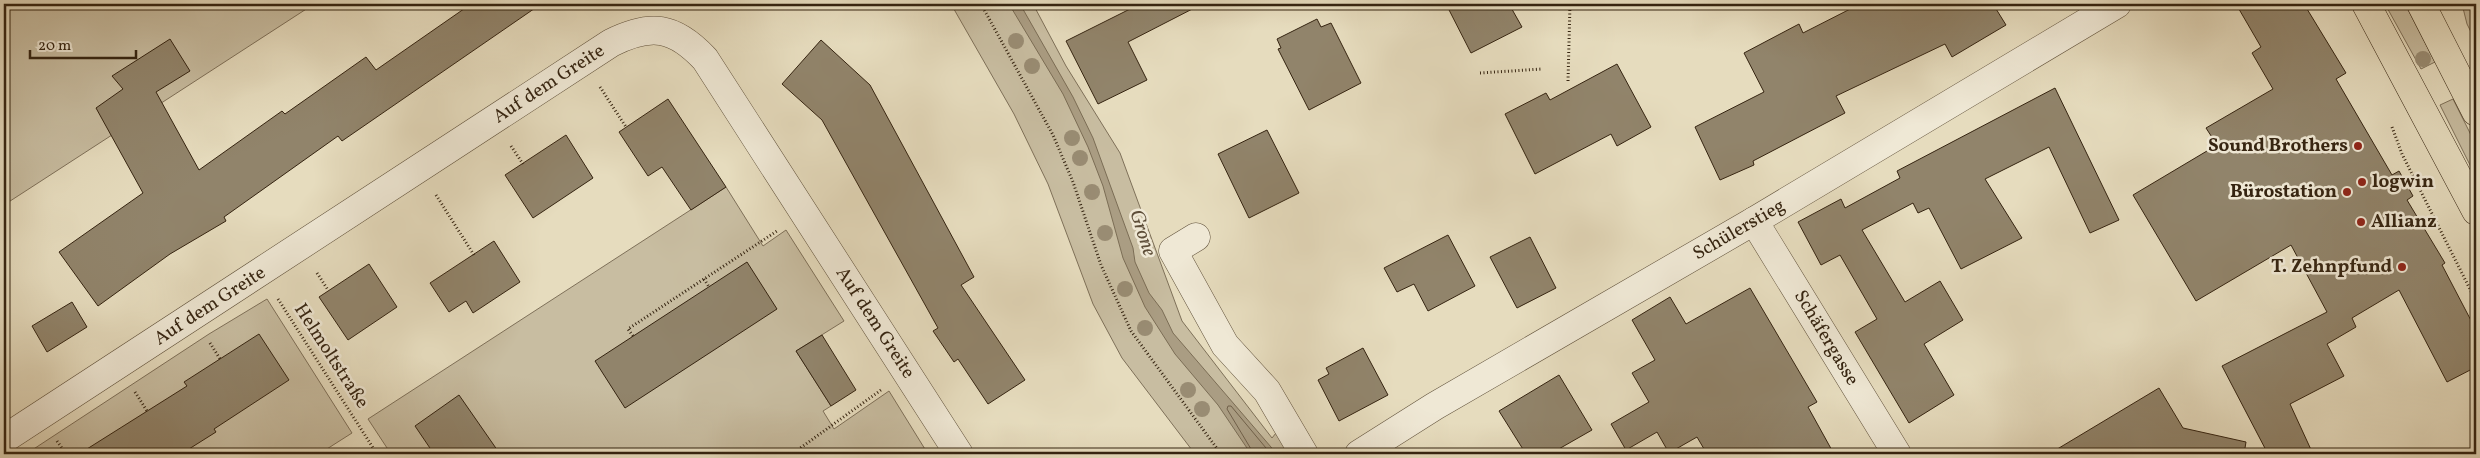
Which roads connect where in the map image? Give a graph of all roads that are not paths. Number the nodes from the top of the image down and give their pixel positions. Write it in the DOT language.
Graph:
graph roads {
  1 [pos="2117,4"];
  2 [pos="2366,4"];
  3 [pos="2421,4"];
  4 [pos="2476,112"];
  5 [pos="2476,211"];
  6 [pos="1754,221"];
  7 [pos="1196,237"];
  8 [pos="4,439"];
  9 [pos="959,454"];
  10 [pos="1304,454"];
  11 [pos="1359,454"];
  12 [pos="1897,454"];
  1 -- 6 [label="street, Schülerstieg"];
  2 -- 5 [label="main road"];
  3 -- 4 [label="main road"];
  6 -- 11 [label="street, Schülerstieg"];
  6 -- 12 [label="street, Schäfergasse"];
  7 -- 10 [label="street"];
  8 -- 9 [label="street, Auf dem Greite"];
}
